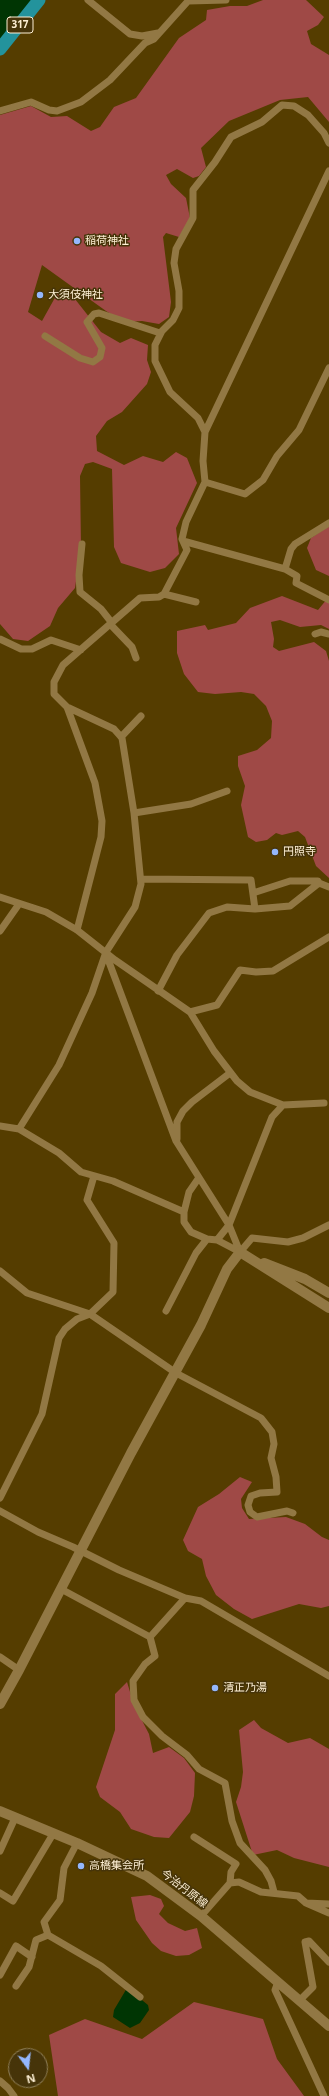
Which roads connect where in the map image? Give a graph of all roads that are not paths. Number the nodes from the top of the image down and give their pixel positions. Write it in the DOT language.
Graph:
graph roads {
  1 [pos="39,0"];
  2 [pos="88,0"];
  3 [pos="226,0"];
  4 [pos="189,1"];
  5 [pos="158,33"];
  6 [pos="0,49"];
  7 [pos="0,111"];
  8 [pos="329,143"];
  9 [pos="329,171"];
  10 [pos="160,333"];
  11 [pos="45,336"];
  12 [pos="329,368"];
  13 [pos="205,432"];
  14 [pos="205,482"];
  15 [pos="329,523"];
  16 [pos="183,541"];
  17 [pos="82,544"];
  18 [pos="285,569"];
  19 [pos="164,594"];
  20 [pos="329,600"];
  21 [pos="196,602"];
  22 [pos="111,623"];
  23 [pos="315,634"];
  24 [pos="329,634"];
  25 [pos="0,639"];
  26 [pos="81,650"];
  27 [pos="136,658"];
  28 [pos="66,708"];
  29 [pos="141,716"];
  30 [pos="122,737"];
  31 [pos="227,791"];
  32 [pos="134,813"];
  33 [pos="141,879"];
  34 [pos="319,884"];
  35 [pos="329,887"];
  36 [pos="253,893"];
  37 [pos="0,897"];
  38 [pos="19,904"];
  39 [pos="256,909"];
  40 [pos="77,930"];
  41 [pos="0,931"];
  42 [pos="329,937"];
  43 [pos="106,952"];
  44 [pos="158,991"];
  45 [pos="190,1012"];
  46 [pos="230,1073"];
  47 [pos="324,1103"];
  48 [pos="283,1105"];
  49 [pos="0,1126"];
  50 [pos="19,1129"];
  51 [pos="177,1143"];
  52 [pos="94,1176"];
  53 [pos="198,1179"];
  54 [pos="184,1212"];
  55 [pos="329,1225"];
  56 [pos="229,1226"];
  57 [pos="207,1239"];
  58 [pos="217,1240"];
  59 [pos="240,1252"];
  60 [pos="0,1271"];
  61 [pos="329,1293"];
  62 [pos="329,1308"];
  63 [pos="166,1311"];
  64 [pos="90,1314"];
  65 [pos="176,1373"];
  66 [pos="0,1498"];
  67 [pos="0,1511"];
  68 [pos="293,1513"];
  69 [pos="81,1552"];
  70 [pos="61,1589"];
  71 [pos="185,1598"];
  72 [pos="150,1637"];
  73 [pos="0,1657"];
  74 [pos="19,1670"];
  75 [pos="329,1676"];
  76 [pos="0,1704"];
  77 [pos="0,1811"];
  78 [pos="15,1818"];
  79 [pos="53,1834"];
  80 [pos="194,1837"];
  81 [pos="77,1843"];
  82 [pos="0,1851"];
  83 [pos="230,1883"];
  84 [pos="274,1892"];
  85 [pos="0,1893"];
  86 [pos="306,1903"];
  87 [pos="329,1904"];
  88 [pos="329,1913"];
  89 [pos="201,1916"];
  90 [pos="48,1935"];
  91 [pos="32,1957"];
  92 [pos="329,1962"];
  93 [pos="0,1975"];
  94 [pos="278,1982"];
  95 [pos="16,1986"];
  96 [pos="140,1997"];
  97 [pos="300,2000"];
  98 [pos="329,2026"];
  99 [pos="0,2081"];
  100 [pos="14,2096"];
  101 [pos="324,2096"];
  1 -- 6 [label="highway, 317"];
  2 -- 5 [label="street"];
  3 -- 4 [label="street"];
  4 -- 5 [label="street"];
  5 -- 7 [label="street"];
  8 -- 10 [label="street"];
  9 -- 13 [label="street"];
  10 -- 11 [label="street"];
  10 -- 13 [label="street"];
  12 -- 14 [label="street"];
  13 -- 14 [label="street"];
  14 -- 16 [label="street"];
  15 -- 18 [label="street"];
  16 -- 18 [label="street"];
  16 -- 19 [label="street"];
  17 -- 22 [label="street"];
  18 -- 20 [label="street"];
  19 -- 21 [label="street"];
  19 -- 22 [label="street"];
  22 -- 26 [label="street"];
  22 -- 27 [label="street"];
  23 -- 24 [label="street"];
  25 -- 26 [label="street"];
  26 -- 28 [label="street"];
  28 -- 30 [label="street"];
  28 -- 40 [label="street"];
  29 -- 30 [label="street"];
  30 -- 32 [label="street"];
  31 -- 32 [label="street"];
  32 -- 33 [label="street"];
  33 -- 36 [label="street"];
  33 -- 43 [label="street"];
  34 -- 35 [label="street"];
  34 -- 36 [label="street"];
  34 -- 39 [label="street"];
  36 -- 39 [label="street"];
  37 -- 38 [label="street"];
  38 -- 40 [label="street"];
  38 -- 41 [label="street"];
  39 -- 44 [label="street"];
  40 -- 43 [label="street"];
  42 -- 45 [label="street"];
  43 -- 44 [label="street"];
  43 -- 50 [label="street"];
  43 -- 51 [label="street"];
  44 -- 45 [label="street"];
  45 -- 46 [label="street"];
  46 -- 48 [label="street"];
  46 -- 51 [label="street"];
  47 -- 48 [label="street"];
  48 -- 56 [label="street"];
  49 -- 50 [label="street"];
  50 -- 52 [label="street"];
  51 -- 53 [label="street"];
  52 -- 54 [label="street"];
  52 -- 64 [label="street"];
  53 -- 54 [label="street"];
  53 -- 56 [label="street"];
  54 -- 57 [label="street"];
  55 -- 59 [label="street"];
  56 -- 58 [label="street"];
  56 -- 59 [label="street"];
  57 -- 58 [label="street"];
  57 -- 63 [label="street"];
  58 -- 59 [label="street"];
  59 -- 61 [label="street"];
  59 -- 62 [label="street"];
  59 -- 65 [label="street"];
  60 -- 64 [label="street"];
  64 -- 65 [label="street"];
  64 -- 66 [label="street"];
  65 -- 68 [label="street"];
  65 -- 69 [label="street"];
  67 -- 69 [label="street"];
  69 -- 70 [label="street"];
  69 -- 71 [label="street"];
  70 -- 72 [label="street"];
  70 -- 74 [label="street"];
  71 -- 72 [label="street"];
  71 -- 75 [label="street"];
  72 -- 84 [label="street"];
  73 -- 74 [label="street"];
  74 -- 76 [label="street"];
  77 -- 78 [label="street, 今治丹原線"];
  78 -- 79 [label="street, 今治丹原線"];
  78 -- 82 [label="street"];
  79 -- 81 [label="street, 今治丹原線"];
  79 -- 85 [label="street"];
  80 -- 83 [label="street"];
  81 -- 89 [label="street, 今治丹原線"];
  81 -- 90 [label="street"];
  83 -- 84 [label="street"];
  83 -- 89 [label="street"];
  84 -- 86 [label="street"];
  86 -- 87 [label="street"];
  86 -- 88 [label="street"];
  89 -- 94 [label="street, 今治丹原線"];
  90 -- 91 [label="street"];
  90 -- 96 [label="street"];
  91 -- 93 [label="street"];
  91 -- 95 [label="street"];
  92 -- 97 [label="street"];
  94 -- 97 [label="street, 今治丹原線"];
  94 -- 101 [label="street"];
  97 -- 98 [label="street, 今治丹原線"];
  99 -- 100 [label="street"];
}
